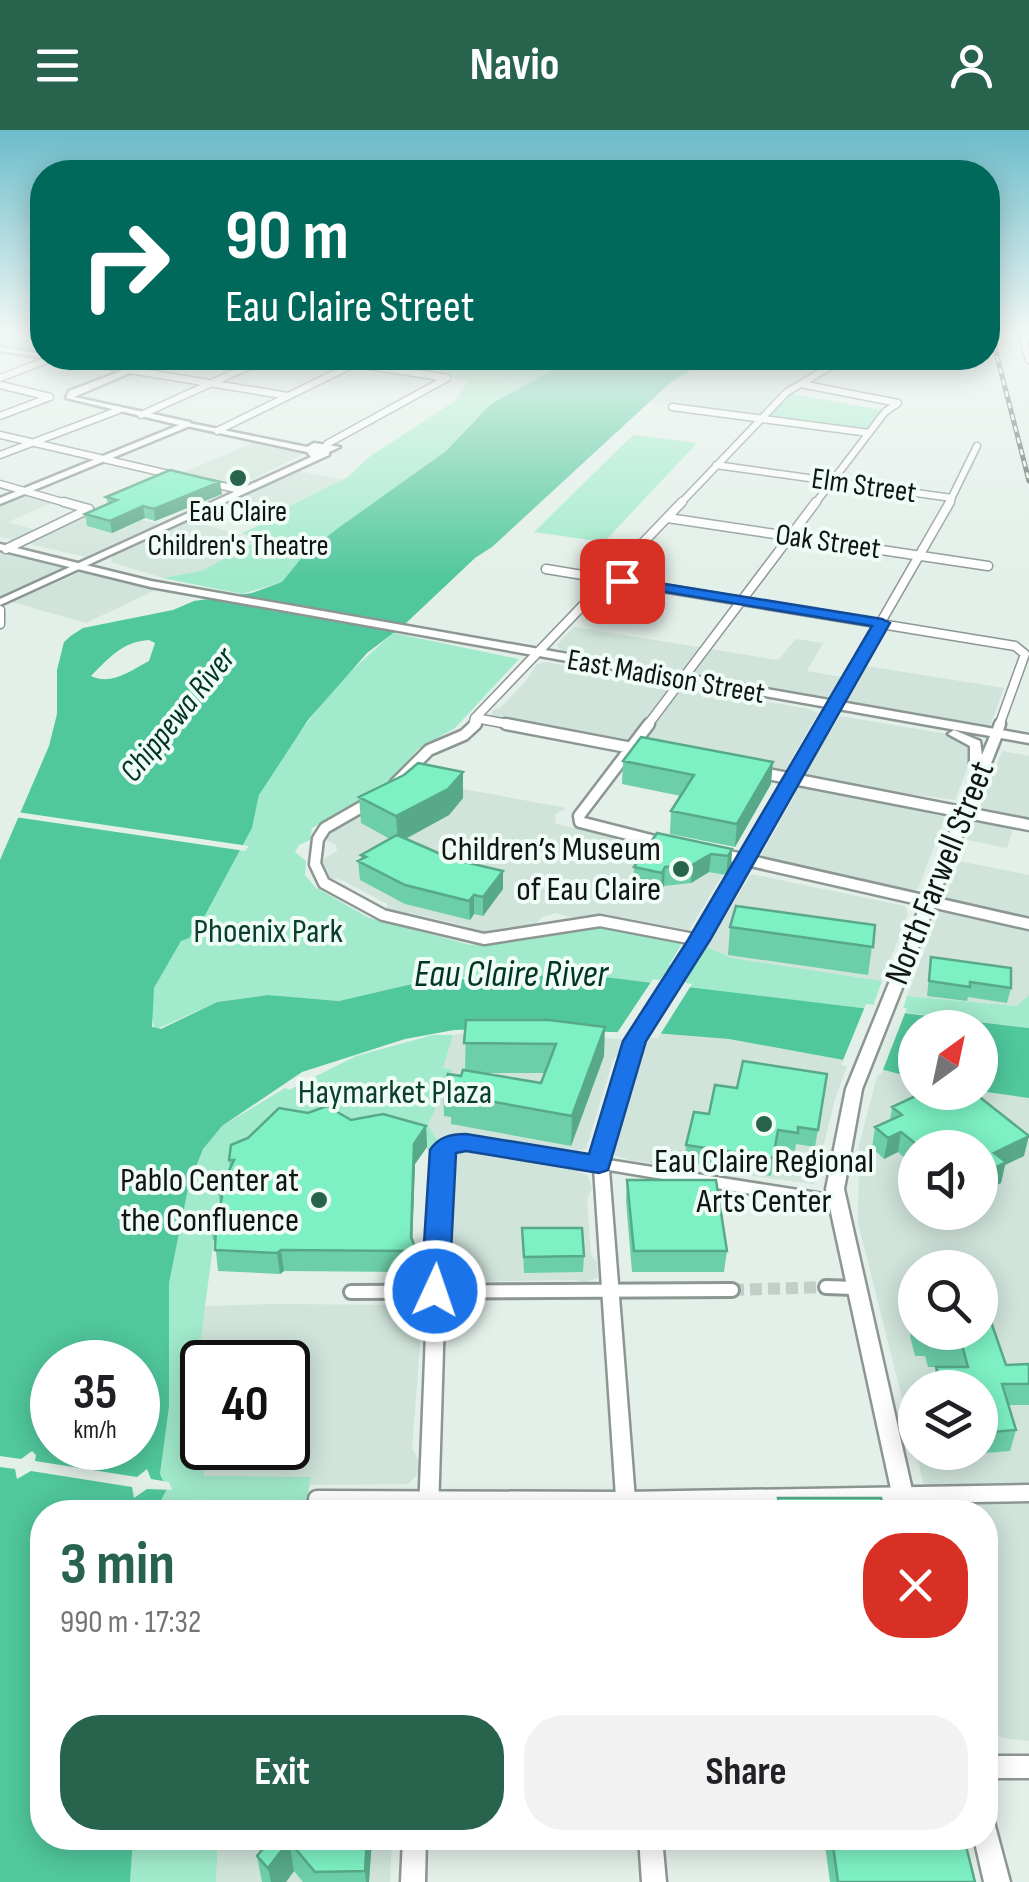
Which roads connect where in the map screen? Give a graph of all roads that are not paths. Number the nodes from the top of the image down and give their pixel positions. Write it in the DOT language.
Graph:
graph roads {
  1 [pos="107,415"];
  2 [pos="145,415"];
  3 [pos="250,415"];
  4 [pos="384,415"];
  5 [pos="731,415"];
  6 [pos="767,415"];
  7 [pos="884,415"];
  8 [pos="764,419"];
  9 [pos="187,424"];
  10 [pos="217,431"];
  11 [pos="869,433"];
  12 [pos="0,434"];
  13 [pos="34,442"];
  14 [pos="978,446"];
  15 [pos="321,448"];
  16 [pos="0,456"];
  17 [pos="104,459"];
  18 [pos="716,465"];
  19 [pos="184,478"];
  20 [pos="832,481"];
  21 [pos="200,482"];
  22 [pos="0,484"];
  23 [pos="26,490"];
  24 [pos="240,490"];
  25 [pos="952,498"];
  26 [pos="0,500"];
  27 [pos="668,518"];
  28 [pos="790,536"];
  29 [pos="18,544"];
  30 [pos="2,545"];
  31 [pos="920,556"];
  32 [pos="85,564"];
  33 [pos="988,566"];
  34 [pos="546,569"];
  35 [pos="609,579"];
  36 [pos="742,600"];
  37 [pos="0,606"];
  38 [pos="882,623"];
  39 [pos="0,624"];
  40 [pos="536,654"];
  41 [pos="683,680"];
  42 [pos="832,707"];
  43 [pos="892,718"];
  44 [pos="474,719"];
  45 [pos="996,735"];
  46 [pos="1028,739"];
  47 [pos="630,748"];
  48 [pos="643,750"];
  49 [pos="982,767"];
  50 [pos="739,768"];
  51 [pos="792,778"];
  52 [pos="964,812"];
  53 [pos="1029,825"];
  54 [pos="672,844"];
  55 [pos="708,852"];
  56 [pos="744,861"];
  57 [pos="928,902"];
  58 [pos="1029,924"];
  59 [pos="699,940"];
  60 [pos="599,1164"];
  61 [pos="836,1202"];
  62 [pos="826,1288"];
  63 [pos="854,1288"];
  64 [pos="732,1290"];
  65 [pos="435,1291"];
  66 [pos="350,1292"];
  67 [pos="609,1292"];
  68 [pos="1029,1493"];
  69 [pos="317,1498"];
  70 [pos="349,1500"];
  71 [pos="428,1500"];
  72 [pos="626,1500"];
  73 [pos="903,1500"];
  74 [pos="942,1500"];
  75 [pos="1029,1766"];
  76 [pos="998,1767"];
  77 [pos="415,1850"];
  78 [pos="652,1850"];
  79 [pos="989,1850"];
  80 [pos="414,1882"];
  81 [pos="654,1882"];
  82 [pos="997,1882"];
  1 -- 13 [label="street"];
  2 -- 9 [label="main road"];
  3 -- 10 [label="street"];
  4 -- 15 [label="street"];
  5 -- 8 [label="street"];
  6 -- 8 [label="street"];
  7 -- 11 [label="street"];
  8 -- 11 [label="street"];
  8 -- 18 [label="street"];
  9 -- 10 [label="street"];
  9 -- 17 [label="main road"];
  10 -- 15 [label="street"];
  11 -- 20 [label="street"];
  12 -- 13 [label="street"];
  13 -- 16 [label="street"];
  13 -- 17 [label="street"];
  14 -- 25 [label="street"];
  15 -- 24 [label="street"];
  17 -- 19 [label="street"];
  17 -- 23 [label="main road"];
  18 -- 20 [label="street, Elm Street"];
  18 -- 27 [label="street"];
  20 -- 25 [label="street, Elm Street"];
  20 -- 28 [label="street"];
  21 -- 24 [label="street"];
  22 -- 23 [label="street"];
  23 -- 26 [label="main road"];
  23 -- 29 [label="street"];
  24 -- 32 [label="street"];
  25 -- 31 [label="street"];
  27 -- 28 [label="street, Oak Street"];
  27 -- 35 [label="street"];
  28 -- 31 [label="street, Oak Street"];
  28 -- 36 [label="street"];
  29 -- 30 [label="main road"];
  29 -- 32 [label="main road"];
  30 -- 32 [label="main road"];
  31 -- 33 [label="street, Oak Street"];
  31 -- 38 [label="street"];
  32 -- 37 [label="street"];
  32 -- 40 [label="main road, East Madison Street"];
  34 -- 35 [label="street"];
  35 -- 36 [label="street"];
  35 -- 40 [label="street"];
  36 -- 38 [label="street"];
  36 -- 41 [label="street"];
  37 -- 39 [label="street"];
  38 -- 42 [label="street"];
  38 -- 45 [label="street, North Farwell Street"];
  40 -- 41 [label="main road, East Madison Street"];
  40 -- 44 [label="street"];
  41 -- 42 [label="main road, East Madison Street"];
  41 -- 47 [label="street"];
  42 -- 43 [label="main road, East Madison Street"];
  42 -- 51 [label="street"];
  43 -- 45 [label="main road, East Madison Street"];
  43 -- 49 [label="main road"];
  44 -- 47 [label="street"];
  44 -- 59 [label="street"];
  45 -- 46 [label="main road, East Madison Street"];
  45 -- 49 [label="main road, North Farwell Street"];
  47 -- 48 [label="street"];
  47 -- 54 [label="street"];
  49 -- 52 [label="main road, North Farwell Street"];
  50 -- 51 [label="street"];
  51 -- 52 [label="street"];
  51 -- 56 [label="street"];
  52 -- 53 [label="street"];
  52 -- 57 [label="main road, North Farwell Street"];
  55 -- 56 [label="street"];
  56 -- 57 [label="street"];
  56 -- 59 [label="street"];
  57 -- 58 [label="street"];
  57 -- 61 [label="main road, North Farwell Street"];
  59 -- 60 [label="street"];
  60 -- 61 [label="street"];
  60 -- 65 [label="street"];
  60 -- 67 [label="street"];
  61 -- 63 [label="main road, North Farwell Street"];
  62 -- 63 [label="street"];
  63 -- 73 [label="main road, North Farwell Street"];
  64 -- 67 [label="street"];
  65 -- 66 [label="street"];
  65 -- 67 [label="street"];
  65 -- 71 [label="street"];
  67 -- 72 [label="street"];
  68 -- 74 [label="street"];
  69 -- 70 [label="street"];
  75 -- 76 [label="street"];
  77 -- 80 [label="street"];
  78 -- 81 [label="street"];
  79 -- 82 [label="main road"];
}
